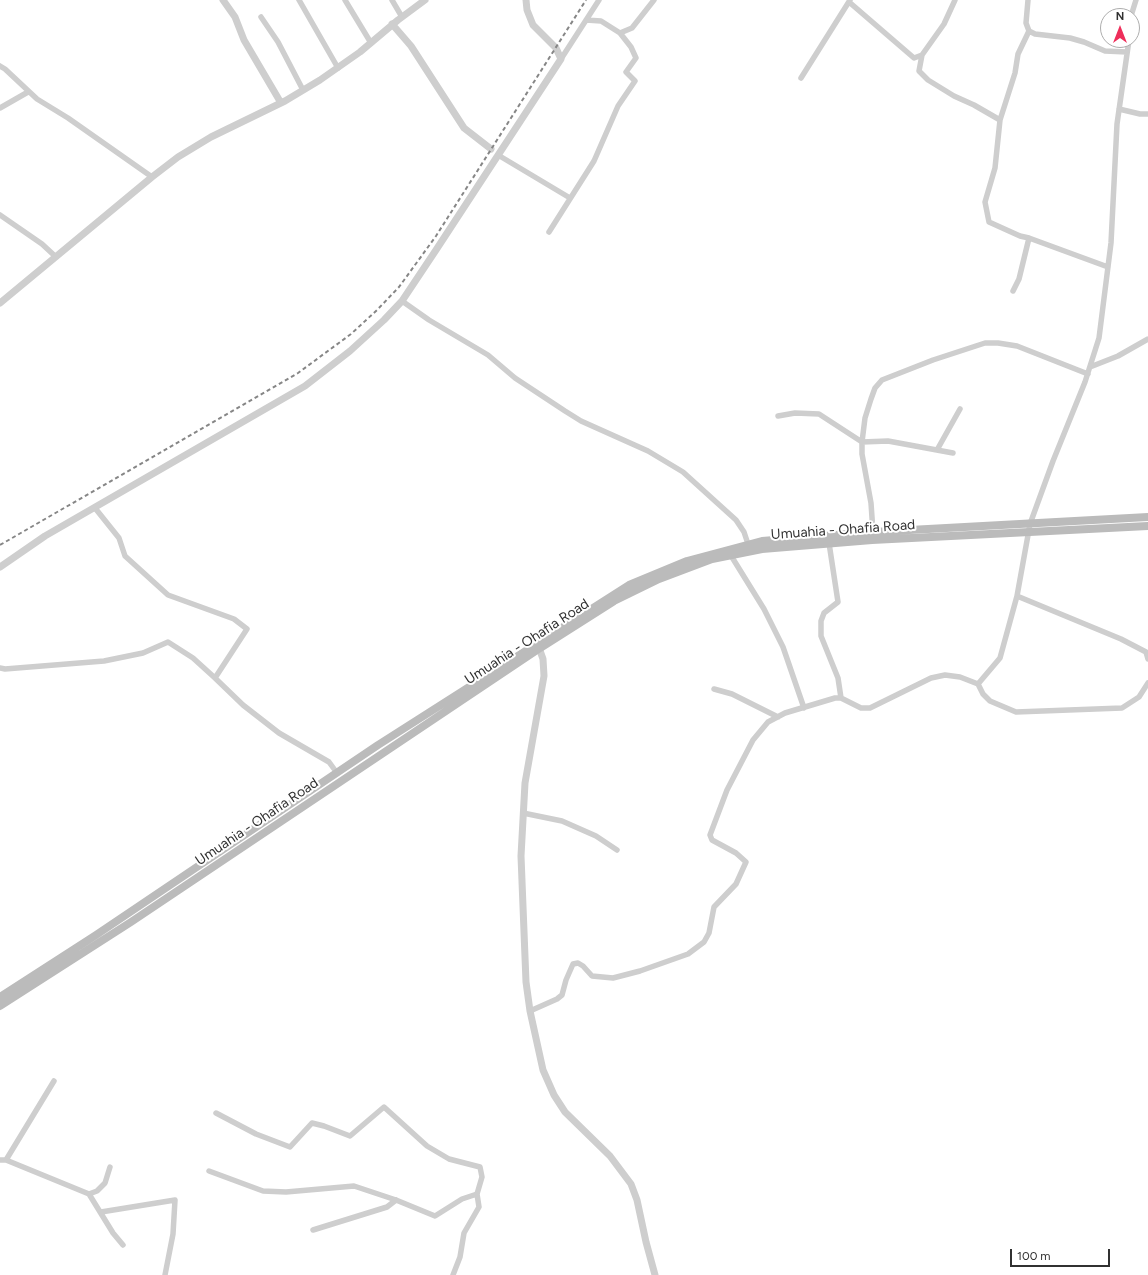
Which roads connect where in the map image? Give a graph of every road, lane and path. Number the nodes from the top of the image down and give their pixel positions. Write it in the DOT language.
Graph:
graph roads {
  1 [pos="223,0"];
  2 [pos="299,0"];
  3 [pos="345,0"];
  4 [pos="392,0"];
  5 [pos="426,0"];
  6 [pos="526,0"];
  7 [pos="598,0"];
  8 [pos="654,0"];
  9 [pos="955,0"];
  10 [pos="1028,0"];
  11 [pos="850,1"];
  12 [pos="261,17"];
  13 [pos="402,17"];
  14 [pos="586,20"];
  15 [pos="392,24"];
  16 [pos="1029,31"];
  17 [pos="620,33"];
  18 [pos="371,43"];
  19 [pos="1128,48"];
  20 [pos="1128,52"];
  21 [pos="922,55"];
  22 [pos="562,59"];
  23 [pos="0,66"];
  24 [pos="338,68"];
  25 [pos="801,78"];
  26 [pos="304,90"];
  27 [pos="28,92"];
  28 [pos="281,103"];
  29 [pos="0,108"];
  30 [pos="1119,108"];
  31 [pos="1148,114"];
  32 [pos="1000,120"];
  33 [pos="491,149"];
  34 [pos="498,155"];
  35 [pos="152,177"];
  36 [pos="570,198"];
  37 [pos="0,215"];
  38 [pos="549,232"];
  39 [pos="1029,238"];
  40 [pos="56,257"];
  41 [pos="1108,267"];
  42 [pos="1013,291"];
  43 [pos="402,300"];
  44 [pos="0,303"];
  45 [pos="1148,339"];
  46 [pos="1090,367"];
  47 [pos="1088,374"];
  48 [pos="960,409"];
  49 [pos="778,416"];
  50 [pos="862,442"];
  51 [pos="937,450"];
  52 [pos="953,453"];
  53 [pos="95,508"];
  54 [pos="1148,517"];
  55 [pos="1148,526"];
  56 [pos="1029,528"];
  57 [pos="873,532"];
  58 [pos="829,543"];
  59 [pos="748,544"];
  60 [pos="730,554"];
  61 [pos="0,567"];
  62 [pos="1017,596"];
  63 [pos="538,645"];
  64 [pos="1148,659"];
  65 [pos="0,668"];
  66 [pos="214,678"];
  67 [pos="1148,683"];
  68 [pos="978,684"];
  69 [pos="714,689"];
  70 [pos="841,698"];
  71 [pos="804,708"];
  72 [pos="778,717"];
  73 [pos="337,773"];
  74 [pos="523,813"];
  75 [pos="617,850"];
  76 [pos="0,997"];
  77 [pos="0,1006"];
  78 [pos="530,1011"];
  79 [pos="54,1081"];
  80 [pos="216,1113"];
  81 [pos="3,1160"];
  82 [pos="110,1167"];
  83 [pos="209,1170"];
  84 [pos="89,1194"];
  85 [pos="477,1194"];
  86 [pos="396,1200"];
  87 [pos="101,1212"];
  88 [pos="313,1230"];
  89 [pos="123,1245"];
  90 [pos="165,1275"];
  91 [pos="453,1275"];
  92 [pos="655,1275"];
  1 -- 28 [label="street"];
  2 -- 24 [label="street"];
  3 -- 18 [label="street"];
  4 -- 13 [label="street"];
  5 -- 13 [label="street"];
  6 -- 22 [label="street"];
  7 -- 14 [label="street"];
  8 -- 17 [label="street"];
  9 -- 21 [label="street"];
  10 -- 16 [label="street"];
  11 -- 21 [label="street"];
  11 -- 25 [label="street"];
  12 -- 26 [label="street"];
  13 -- 15 [label="street"];
  14 -- 17 [label="street"];
  14 -- 22 [label="street"];
  15 -- 18 [label="street"];
  15 -- 33 [label="street"];
  16 -- 20 [label="street"];
  16 -- 32 [label="street"];
  17 -- 36 [label="street"];
  18 -- 24 [label="street"];
  19 -- 20 [label="street"];
  20 -- 30 [label="street"];
  21 -- 32 [label="street"];
  22 -- 34 [label="street"];
  23 -- 27 [label="street"];
  24 -- 26 [label="street"];
  26 -- 28 [label="street"];
  27 -- 29 [label="street"];
  27 -- 35 [label="street"];
  28 -- 35 [label="street"];
  30 -- 31 [label="street"];
  30 -- 41 [label="street"];
  32 -- 39 [label="street"];
  34 -- 36 [label="street"];
  34 -- 43 [label="street"];
  35 -- 40 [label="street"];
  36 -- 38 [label="street"];
  37 -- 40 [label="street"];
  39 -- 41 [label="street"];
  39 -- 42 [label="street"];
  40 -- 44 [label="street"];
  41 -- 46 [label="street"];
  43 -- 53 [label="street"];
  43 -- 59 [label="street"];
  45 -- 46 [label="street"];
  46 -- 47 [label="street"];
  47 -- 50 [label="street"];
  47 -- 56 [label="street"];
  48 -- 51 [label="street"];
  49 -- 50 [label="street"];
  50 -- 51 [label="street"];
  50 -- 57 [label="street"];
  51 -- 52 [label="street"];
  53 -- 61 [label="street"];
  53 -- 66 [label="street"];
  54 -- 56 [label="main road, Umuahia - Ohafia Road"];
  55 -- 56 [label="main road, Umuahia - Ohafia Road"];
  56 -- 57 [label="main road, Umuahia - Ohafia Road"];
  56 -- 58 [label="main road, Umuahia - Ohafia Road"];
  56 -- 62 [label="street"];
  57 -- 59 [label="main road, Umuahia - Ohafia Road"];
  58 -- 60 [label="main road, Umuahia - Ohafia Road"];
  58 -- 70 [label="street"];
  59 -- 63 [label="main road, Umuahia - Ohafia Road"];
  60 -- 63 [label="main road, Umuahia - Ohafia Road"];
  60 -- 71 [label="street"];
  62 -- 64 [label="street"];
  62 -- 68 [label="street"];
  63 -- 73 [label="main road, Umuahia - Ohafia Road"];
  63 -- 74 [label="street"];
  63 -- 77 [label="main road, Umuahia - Ohafia Road"];
  65 -- 66 [label="street"];
  66 -- 73 [label="street"];
  67 -- 68 [label="street"];
  68 -- 70 [label="street"];
  69 -- 72 [label="street"];
  70 -- 71 [label="street"];
  71 -- 72 [label="street"];
  72 -- 78 [label="street"];
  73 -- 76 [label="main road, Umuahia - Ohafia Road"];
  74 -- 75 [label="street"];
  74 -- 78 [label="street"];
  78 -- 92 [label="street"];
  79 -- 81 [label="street"];
  80 -- 85 [label="street"];
  81 -- 84 [label="street"];
  82 -- 84 [label="street"];
  83 -- 86 [label="street"];
  84 -- 87 [label="street"];
  85 -- 86 [label="street"];
  85 -- 91 [label="street"];
  86 -- 88 [label="street"];
  87 -- 89 [label="street"];
  87 -- 90 [label="street"];
}
